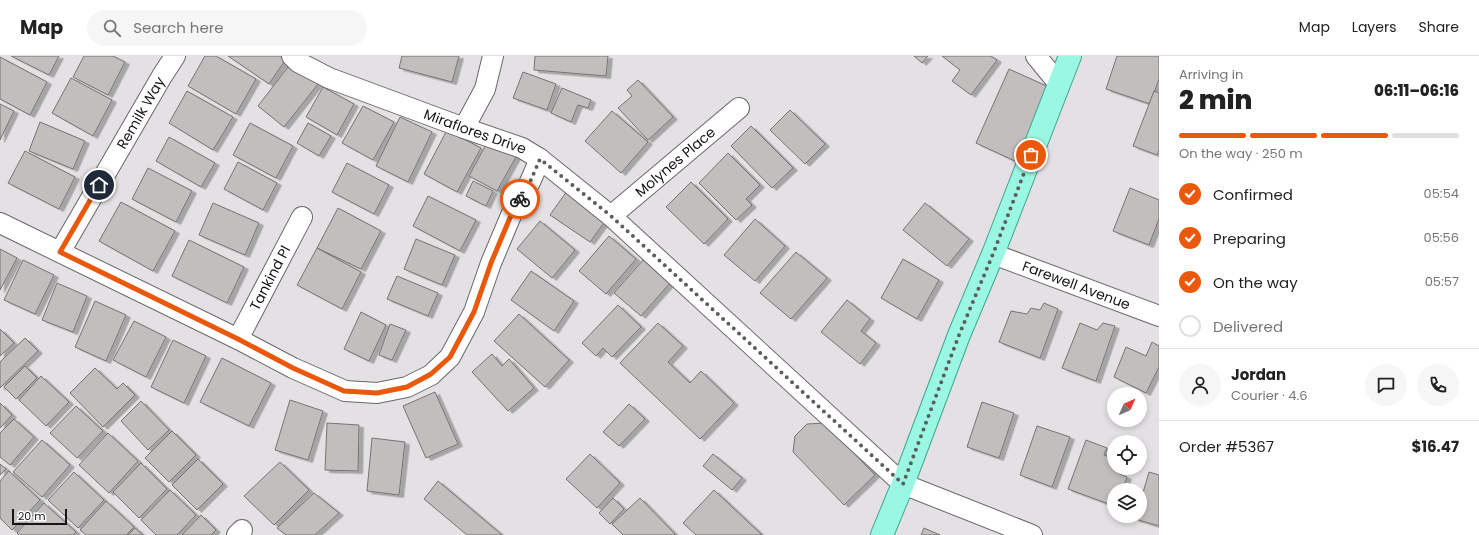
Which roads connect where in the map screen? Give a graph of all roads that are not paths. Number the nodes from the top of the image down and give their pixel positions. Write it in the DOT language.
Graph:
graph roads {
  1 [pos="175,56"];
  2 [pos="292,56"];
  3 [pos="493,56"];
  4 [pos="1036,56"];
  5 [pos="1070,56"];
  6 [pos="1059,84"];
  7 [pos="739,108"];
  8 [pos="464,128"];
  9 [pos="540,159"];
  10 [pos="611,216"];
  11 [pos="302,218"];
  12 [pos="0,223"];
  13 [pos="60,252"];
  14 [pos="993,254"];
  15 [pos="1159,316"];
  16 [pos="238,339"];
  17 [pos="903,484"];
  18 [pos="882,535"];
  19 [pos="1032,535"];
  1 -- 13 [label="street, Remilk Way"];
  2 -- 8 [label="street, Miraflores Drive"];
  3 -- 8 [label="street"];
  4 -- 6 [label="street"];
  5 -- 6 [label="main road"];
  6 -- 14 [label="main road"];
  7 -- 10 [label="street, Molynes Place"];
  8 -- 9 [label="street, Miraflores Drive"];
  9 -- 10 [label="street, Miraflores Drive"];
  9 -- 16 [label="street"];
  10 -- 17 [label="street, Miraflores Drive"];
  11 -- 16 [label="street, Tankind Pl"];
  12 -- 13 [label="street"];
  13 -- 16 [label="street"];
  14 -- 15 [label="street, Farewell Avenue"];
  14 -- 17 [label="main road"];
  17 -- 18 [label="main road"];
  17 -- 19 [label="street"];
}
